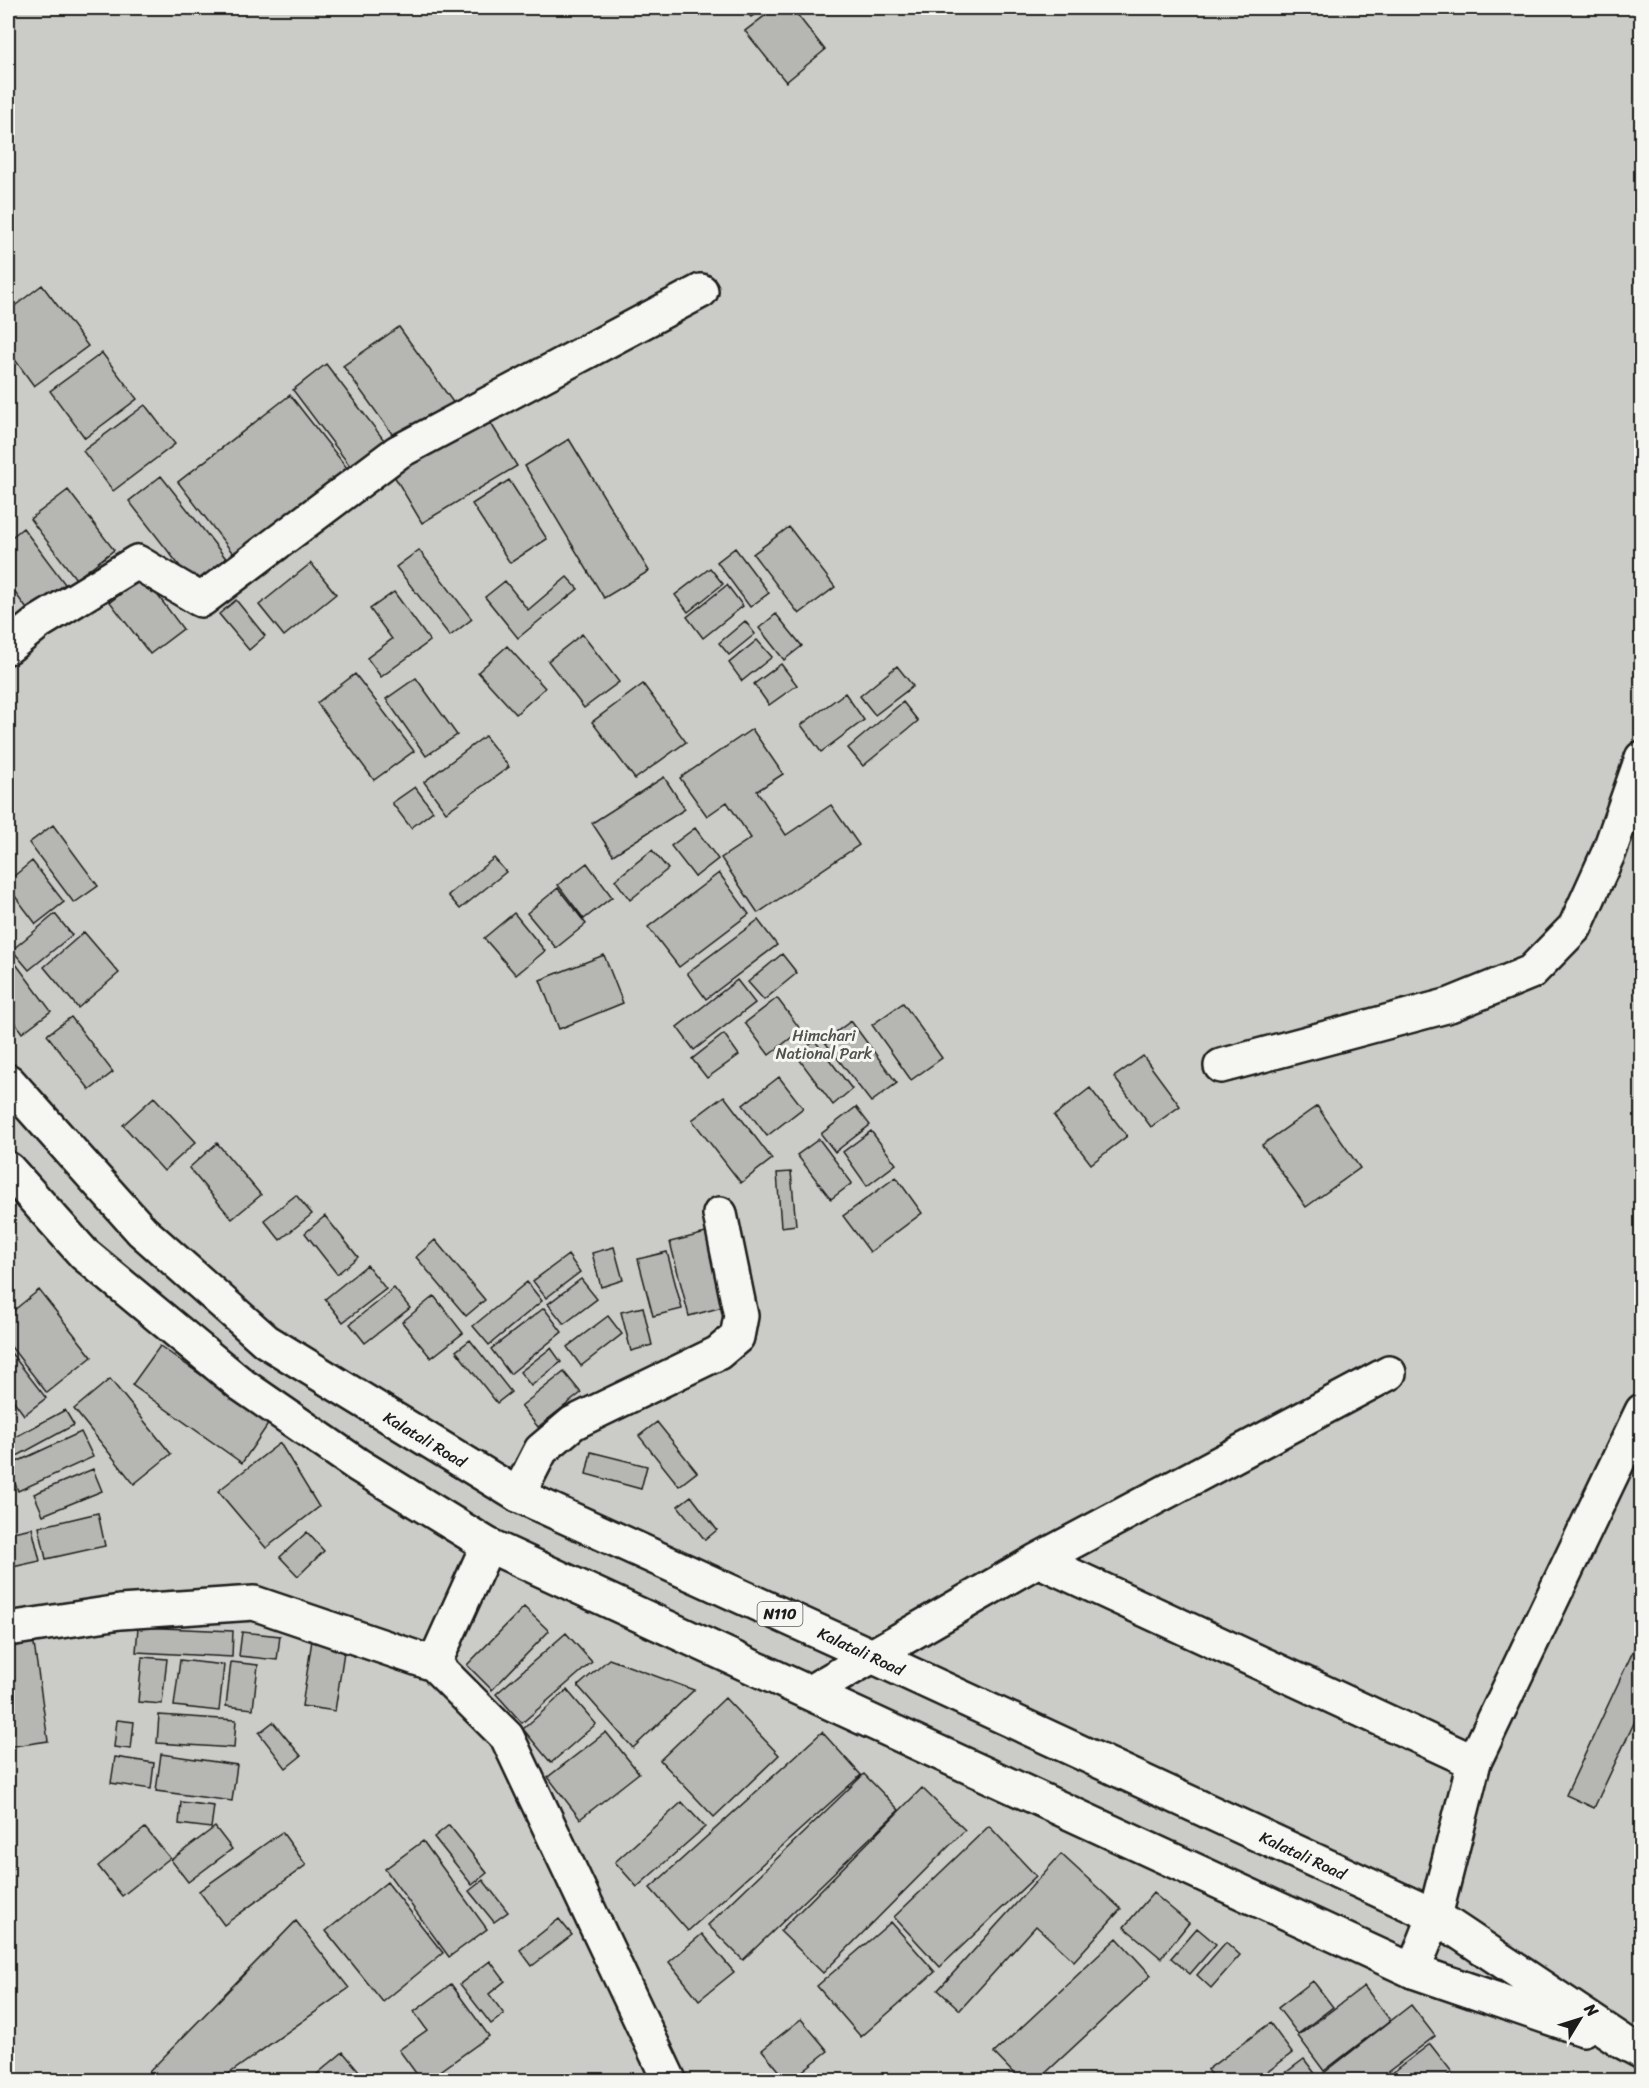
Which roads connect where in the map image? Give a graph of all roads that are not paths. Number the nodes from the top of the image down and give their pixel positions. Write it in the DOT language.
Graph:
graph roads {
  1 [pos="701,291"];
  2 [pos="8,647"];
  3 [pos="1641,758"];
  4 [pos="1221,1066"];
  5 [pos="8,1081"];
  6 [pos="8,1169"];
  7 [pos="720,1214"];
  8 [pos="1389,1374"];
  9 [pos="1641,1411"];
  10 [pos="518,1495"];
  11 [pos="488,1545"];
  12 [pos="1038,1560"];
  13 [pos="8,1629"];
  14 [pos="872,1656"];
  15 [pos="434,1664"];
  16 [pos="810,1692"];
  17 [pos="1474,1762"];
  18 [pos="1434,1916"];
  19 [pos="1413,1971"];
  20 [pos="1633,2048"];
  21 [pos="669,2080"];
  1 -- 2 [label="main road"];
  3 -- 4 [label="main road"];
  5 -- 10 [label="main road, Kalatali Road / N110"];
  6 -- 11 [label="main road, Kalatali Road / N110"];
  7 -- 10 [label="main road"];
  8 -- 12 [label="main road"];
  9 -- 17 [label="main road"];
  10 -- 14 [label="main road, Kalatali Road / N110"];
  11 -- 15 [label="main road"];
  11 -- 16 [label="main road, Kalatali Road / N110"];
  12 -- 14 [label="main road"];
  12 -- 17 [label="main road"];
  13 -- 15 [label="main road"];
  14 -- 16 [label="main road"];
  14 -- 18 [label="main road, Kalatali Road / N110"];
  15 -- 21 [label="main road"];
  16 -- 19 [label="main road, Kalatali Road / N110"];
  17 -- 18 [label="main road"];
  18 -- 19 [label="main road"];
  18 -- 20 [label="main road, Kalatali Road / N110"];
  19 -- 20 [label="main road, Kalatali Road / N110"];
}
